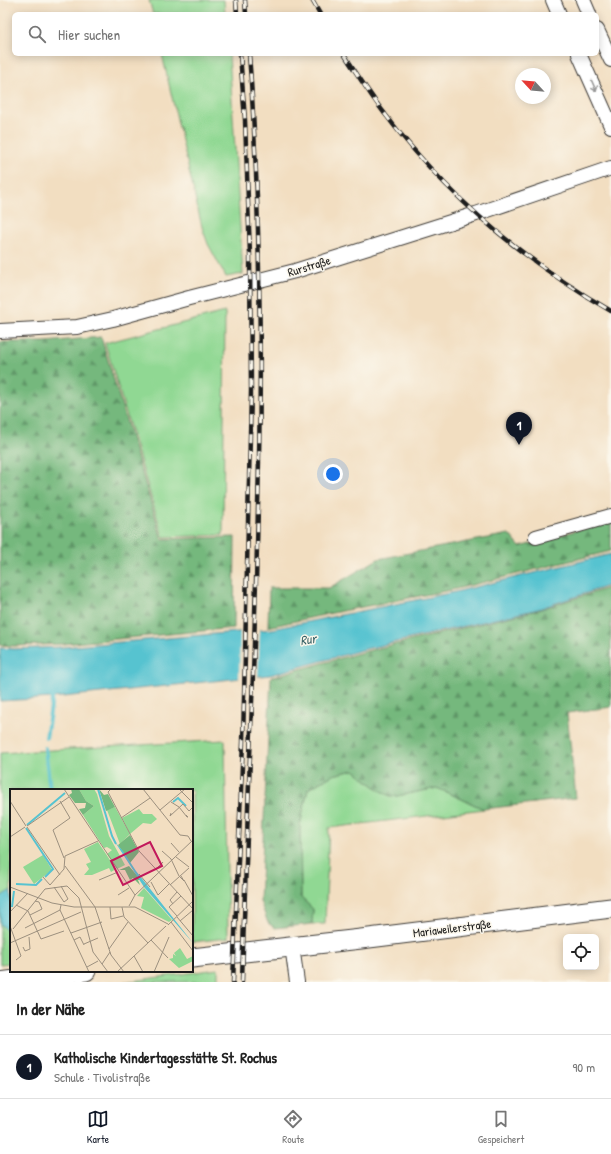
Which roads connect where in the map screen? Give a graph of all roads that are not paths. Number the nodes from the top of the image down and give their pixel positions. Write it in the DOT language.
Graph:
graph roads {
  1 [pos="553,0"];
  2 [pos="583,0"];
  3 [pos="558,12"];
  4 [pos="588,12"];
  5 [pos="599,34"];
  6 [pos="579,56"];
  7 [pos="611,60"];
  8 [pos="610,119"];
  9 [pos="611,168"];
  10 [pos="0,331"];
  11 [pos="611,516"];
  12 [pos="536,537"];
  13 [pos="611,908"];
  14 [pos="292,946"];
  15 [pos="193,958"];
  16 [pos="78,972"];
  17 [pos="0,982"];
  18 [pos="298,982"];
  1 -- 3 [label="street"];
  2 -- 4 [label="street"];
  5 -- 7 [label="street"];
  6 -- 8 [label="street, one-way"];
  9 -- 10 [label="street, Rurstraße"];
  11 -- 12 [label="street"];
  13 -- 14 [label="main road, Mariaweilerstraße"];
  14 -- 15 [label="main road, Mariaweilerstraße"];
  14 -- 18 [label="street"];
  16 -- 17 [label="main road"];
}
